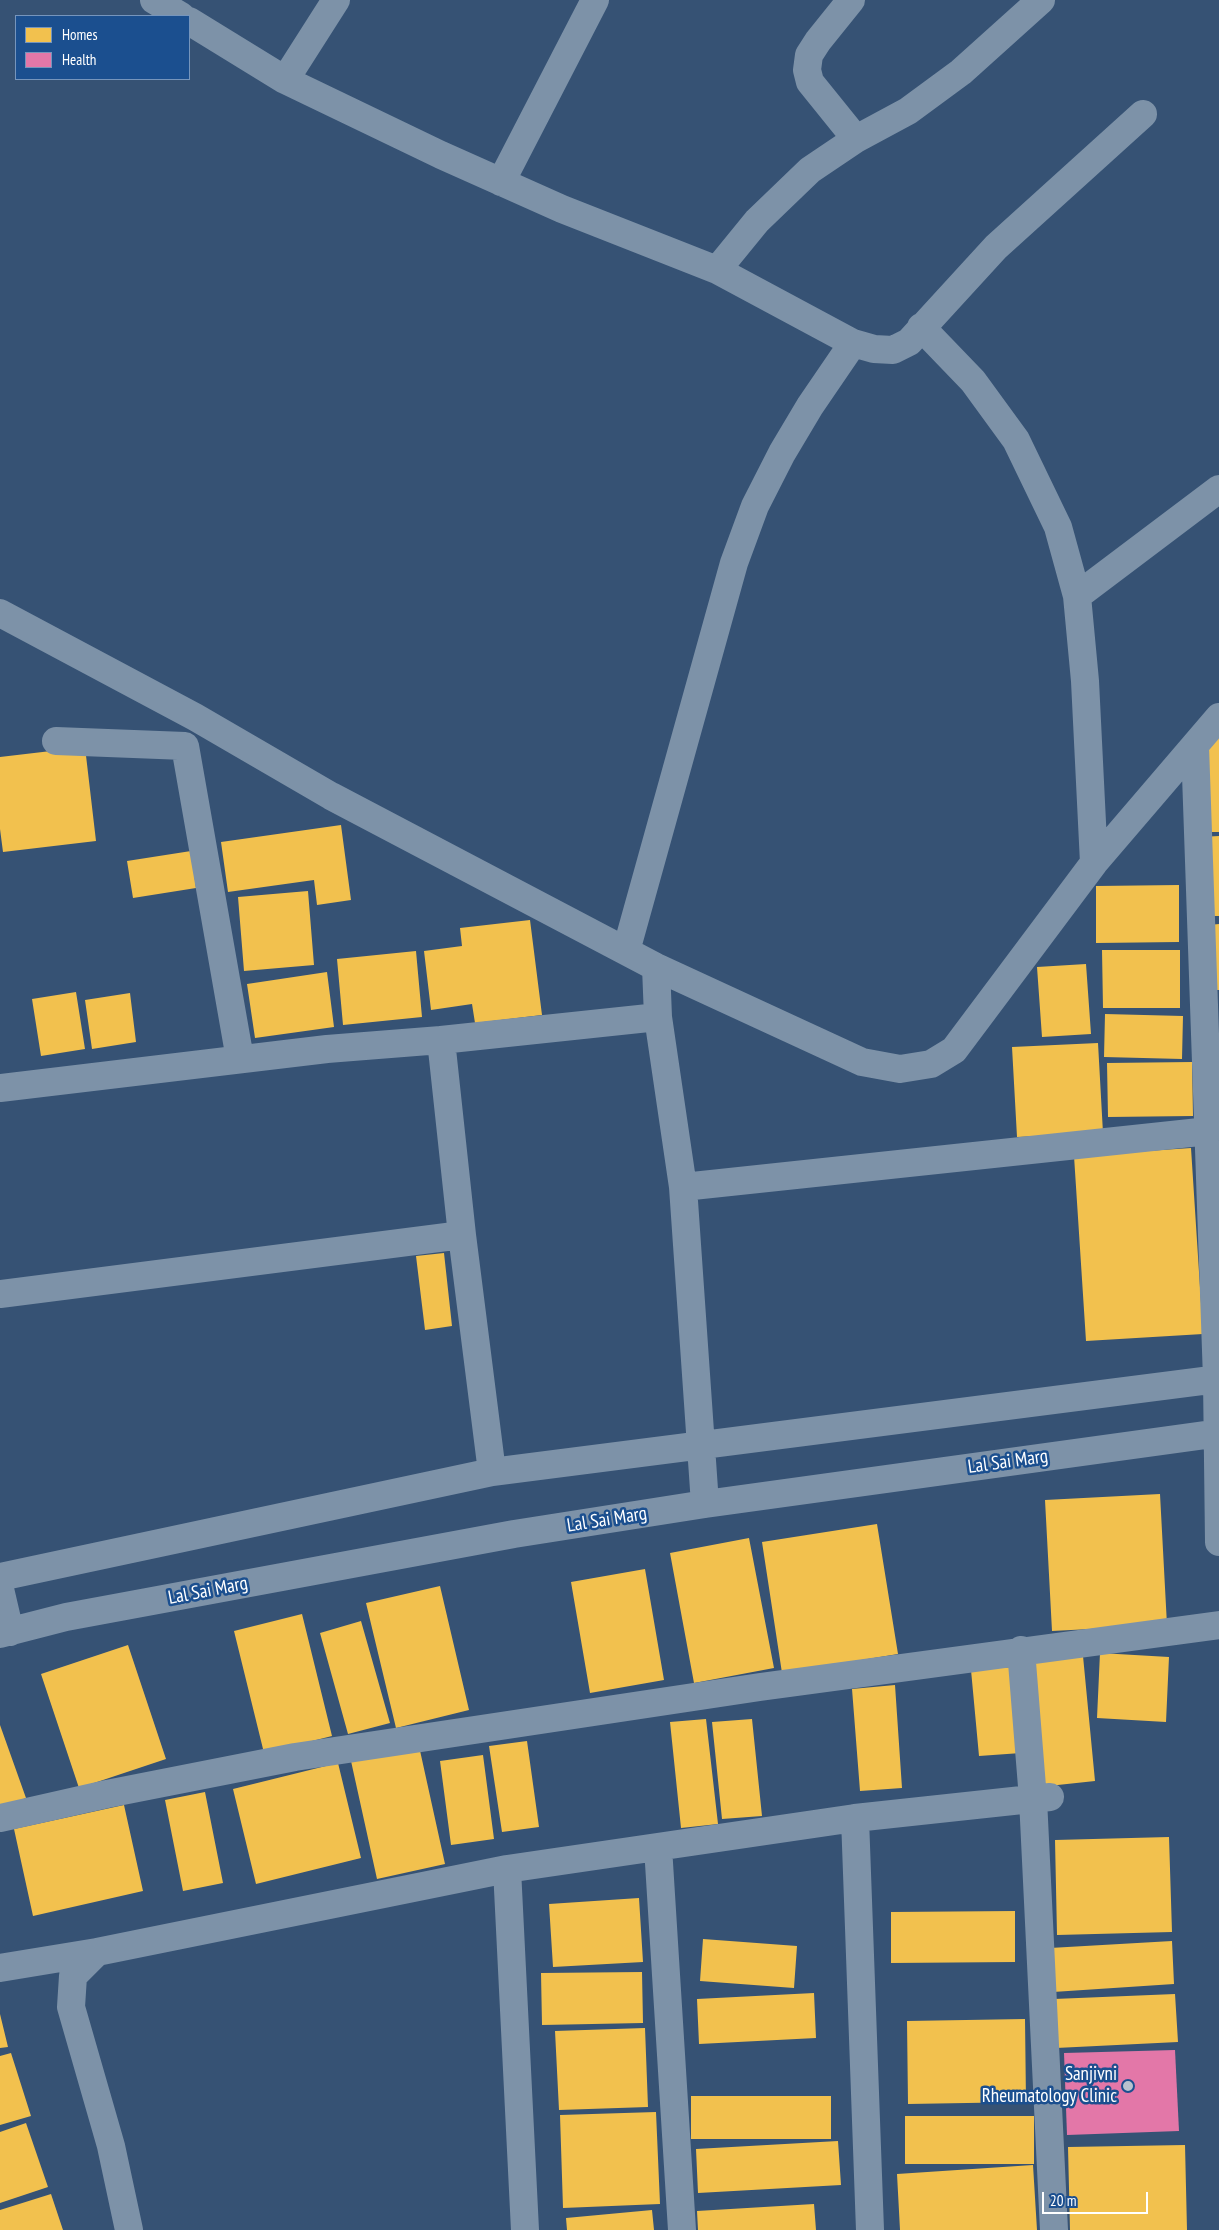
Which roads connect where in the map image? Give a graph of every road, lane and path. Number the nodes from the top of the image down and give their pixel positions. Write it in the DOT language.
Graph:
graph roads {
  1 [pos="154,0"];
  2 [pos="336,0"];
  3 [pos="595,0"];
  4 [pos="850,0"];
  5 [pos="1041,0"];
  6 [pos="179,15"];
  7 [pos="190,22"];
  8 [pos="286,80"];
  9 [pos="1143,114"];
  10 [pos="856,139"];
  11 [pos="501,182"];
  12 [pos="717,270"];
  13 [pos="921,327"];
  14 [pos="853,343"];
  15 [pos="1219,489"];
  16 [pos="1077,596"];
  17 [pos="0,613"];
  18 [pos="195,717"];
  19 [pos="1219,717"];
  20 [pos="56,741"];
  21 [pos="185,746"];
  22 [pos="1195,746"];
  23 [pos="1094,863"];
  24 [pos="626,951"];
  25 [pos="656,967"];
  26 [pos="1212,1007"];
  27 [pos="658,1017"];
  28 [pos="441,1040"];
  29 [pos="240,1059"];
  30 [pos="0,1088"];
  31 [pos="1209,1131"];
  32 [pos="682,1187"];
  33 [pos="462,1235"];
  34 [pos="0,1294"];
  35 [pos="1218,1379"];
  36 [pos="1218,1433"];
  37 [pos="700,1445"];
  38 [pos="492,1472"];
  39 [pos="706,1504"];
  40 [pos="1219,1542"];
  41 [pos="0,1577"];
  42 [pos="0,1589"];
  43 [pos="1219,1625"];
  44 [pos="5,1633"];
  45 [pos="1021,1650"];
  46 [pos="1042,1798"];
  47 [pos="0,1818"];
  48 [pos="855,1818"];
  49 [pos="658,1847"];
  50 [pos="507,1870"];
  51 [pos="97,1952"];
  52 [pos="0,1968"];
  53 [pos="129,2230"];
  54 [pos="525,2230"];
  55 [pos="682,2230"];
  56 [pos="870,2230"];
  57 [pos="1054,2230"];
  1 -- 6 [label="street"];
  2 -- 8 [label="street"];
  3 -- 11 [label="street"];
  4 -- 10 [label="street"];
  5 -- 10 [label="street"];
  7 -- 8 [label="street"];
  8 -- 11 [label="street"];
  9 -- 13 [label="street"];
  10 -- 12 [label="street"];
  11 -- 12 [label="street"];
  12 -- 14 [label="street"];
  13 -- 14 [label="street"];
  13 -- 16 [label="street"];
  14 -- 24 [label="street"];
  15 -- 16 [label="street"];
  16 -- 23 [label="street"];
  17 -- 18 [label="street"];
  18 -- 21 [label="street"];
  18 -- 24 [label="street"];
  19 -- 22 [label="street"];
  20 -- 21 [label="street"];
  21 -- 29 [label="street"];
  22 -- 23 [label="street"];
  22 -- 26 [label="street"];
  23 -- 25 [label="street"];
  24 -- 25 [label="street"];
  25 -- 27 [label="street"];
  26 -- 31 [label="street"];
  27 -- 28 [label="street"];
  27 -- 32 [label="street"];
  28 -- 29 [label="street"];
  28 -- 33 [label="street"];
  29 -- 30 [label="street"];
  31 -- 32 [label="street"];
  31 -- 35 [label="street"];
  32 -- 37 [label="street"];
  33 -- 34 [label="street"];
  33 -- 38 [label="street"];
  35 -- 36 [label="street"];
  35 -- 37 [label="street"];
  36 -- 39 [label="street, Lal Sai Marg"];
  36 -- 40 [label="street"];
  37 -- 38 [label="street"];
  37 -- 39 [label="street"];
  38 -- 41 [label="street"];
  39 -- 44 [label="street, Lal Sai Marg"];
  42 -- 44 [label="street"];
  43 -- 45 [label="street"];
  45 -- 46 [label="street"];
  45 -- 47 [label="street"];
  46 -- 48 [label="street"];
  46 -- 57 [label="street"];
  48 -- 49 [label="street"];
  48 -- 56 [label="street"];
  49 -- 50 [label="street"];
  49 -- 55 [label="street"];
  50 -- 51 [label="street"];
  50 -- 54 [label="street"];
  51 -- 52 [label="street"];
  51 -- 53 [label="street"];
}
